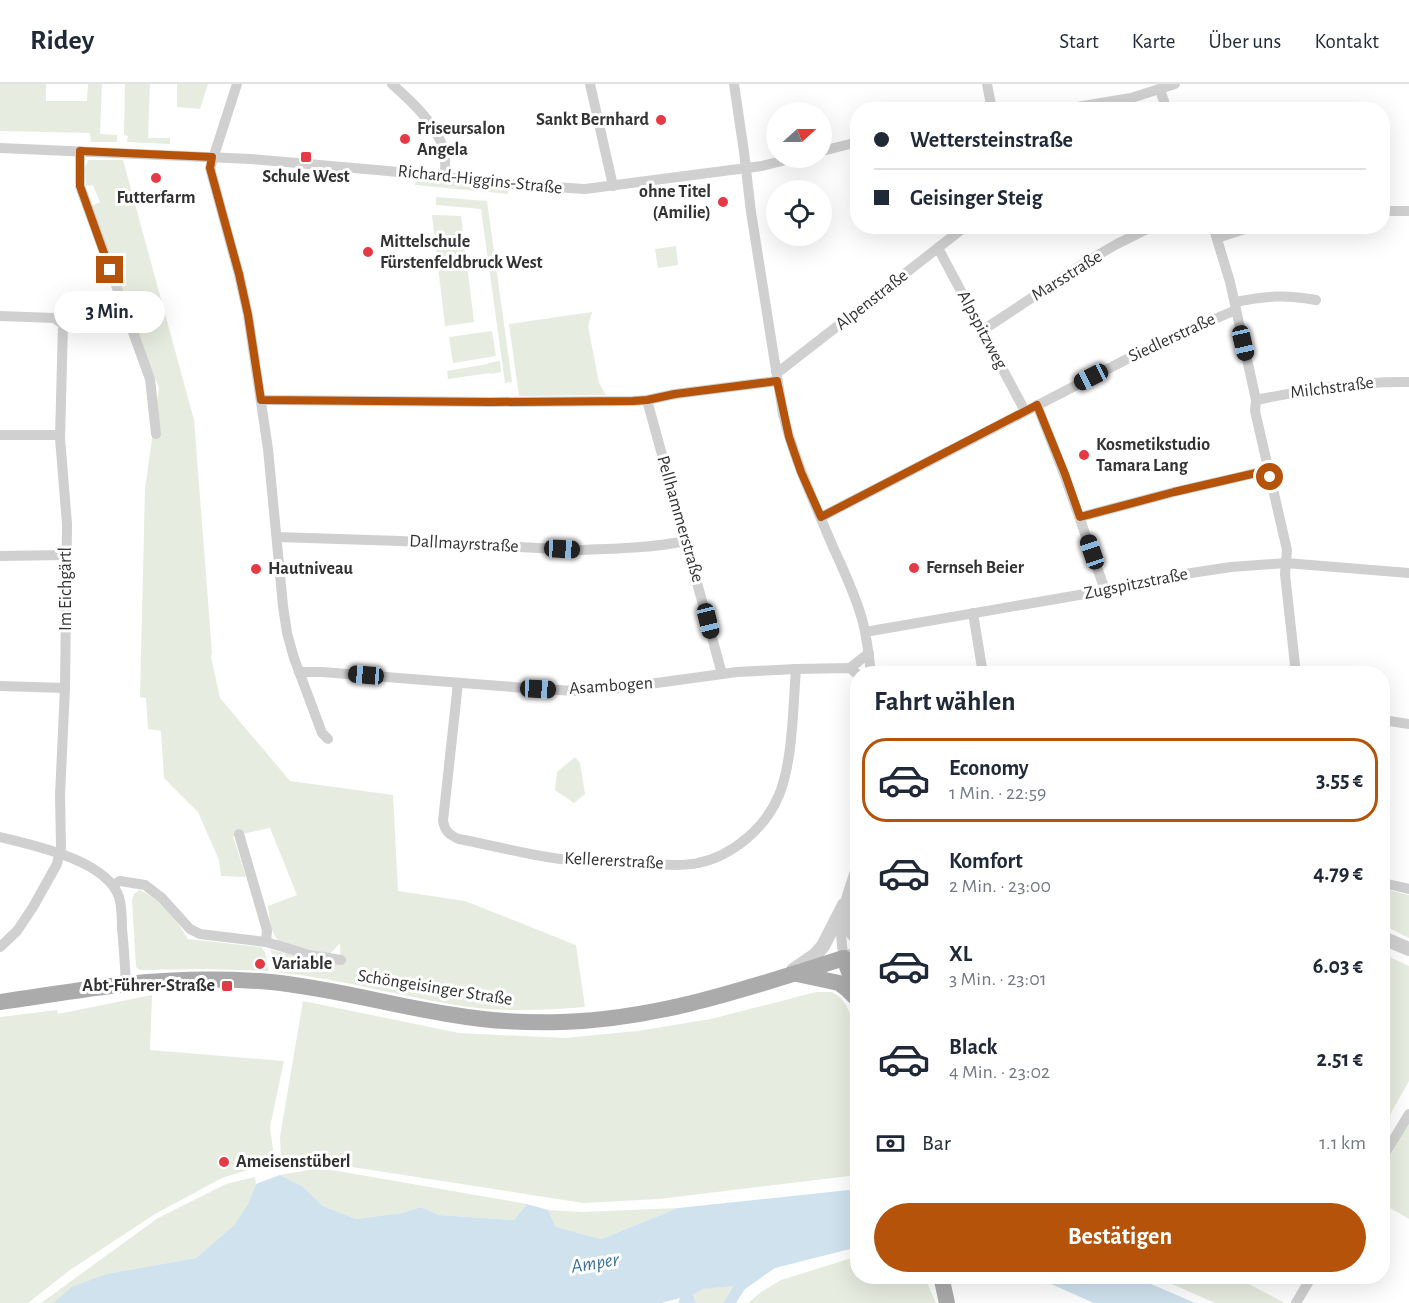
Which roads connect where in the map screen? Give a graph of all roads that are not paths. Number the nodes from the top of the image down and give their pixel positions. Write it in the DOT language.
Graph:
graph roads {
  1 [pos="237,84"];
  2 [pos="392,84"];
  3 [pos="590,84"];
  4 [pos="734,84"];
  5 [pos="987,84"];
  6 [pos="1175,84"];
  7 [pos="1160,90"];
  8 [pos="990,102"];
  9 [pos="1106,102"];
  10 [pos="1164,102"];
  11 [pos="850,144"];
  12 [pos="0,148"];
  13 [pos="832,148"];
  14 [pos="80,151"];
  15 [pos="212,157"];
  16 [pos="766,165"];
  17 [pos="746,167"];
  18 [pos="445,177"];
  19 [pos="612,186"];
  20 [pos="1390,211"];
  21 [pos="1409,211"];
  22 [pos="956,234"];
  23 [pos="1137,234"];
  24 [pos="1216,234"];
  25 [pos="1229,234"];
  26 [pos="1217,238"];
  27 [pos="938,248"];
  28 [pos="1316,300"];
  29 [pos="1235,306"];
  30 [pos="0,316"];
  31 [pos="982,330"];
  32 [pos="776,376"];
  33 [pos="1409,382"];
  34 [pos="261,400"];
  35 [pos="647,400"];
  36 [pos="1037,405"];
  37 [pos="1256,405"];
  38 [pos="1025,411"];
  39 [pos="156,434"];
  40 [pos="0,435"];
  41 [pos="60,435"];
  42 [pos="1269,470"];
  43 [pos="821,517"];
  44 [pos="1080,517"];
  45 [pos="277,537"];
  46 [pos="685,541"];
  47 [pos="66,555"];
  48 [pos="0,556"];
  49 [pos="1286,563"];
  50 [pos="1409,573"];
  51 [pos="1105,590"];
  52 [pos="973,613"];
  53 [pos="865,632"];
  54 [pos="869,653"];
  55 [pos="858,666"];
  56 [pos="870,666"];
  57 [pos="982,666"];
  58 [pos="1295,666"];
  59 [pos="796,669"];
  60 [pos="850,671"];
  61 [pos="299,672"];
  62 [pos="722,674"];
  63 [pos="458,683"];
  64 [pos="0,686"];
  65 [pos="65,688"];
  66 [pos="1390,721"];
  67 [pos="1409,724"];
  68 [pos="328,739"];
  69 [pos="239,834"];
  70 [pos="0,837"];
  71 [pos="60,855"];
  72 [pos="113,885"];
  73 [pos="1390,885"];
  74 [pos="850,887"];
  75 [pos="1409,889"];
  76 [pos="844,905"];
  77 [pos="850,927"];
  78 [pos="1390,941"];
  79 [pos="266,942"];
  80 [pos="0,947"];
  81 [pos="1409,949"];
  82 [pos="850,955"];
  83 [pos="850,956"];
  84 [pos="341,960"];
  85 [pos="789,976"];
  86 [pos="126,984"];
  87 [pos="850,992"];
  88 [pos="0,1002"];
  89 [pos="1409,1114"];
  90 [pos="1390,1145"];
  91 [pos="943,1284"];
  92 [pos="1307,1284"];
  93 [pos="947,1303"];
  94 [pos="1296,1303"];
  1 -- 15 [label="street"];
  2 -- 18 [label="street"];
  3 -- 19 [label="street"];
  4 -- 17 [label="street"];
  5 -- 8 [label="street"];
  6 -- 7 [label="street"];
  7 -- 9 [label="street"];
  7 -- 10 [label="street"];
  11 -- 13 [label="street"];
  12 -- 14 [label="street, Richard-Higgins-Straße"];
  14 -- 15 [label="street, Richard-Higgins-Straße"];
  14 -- 39 [label="street"];
  15 -- 18 [label="street, Richard-Higgins-Straße"];
  15 -- 34 [label="street"];
  16 -- 17 [label="street, Richard-Higgins-Straße"];
  17 -- 19 [label="street, Richard-Higgins-Straße"];
  17 -- 32 [label="street"];
  18 -- 19 [label="street, Richard-Higgins-Straße"];
  20 -- 21 [label="street"];
  22 -- 27 [label="street, Alpenstraße"];
  23 -- 31 [label="street, Marsstraße"];
  24 -- 26 [label="street"];
  25 -- 26 [label="street"];
  26 -- 29 [label="street"];
  27 -- 31 [label="street, Alpspitzweg"];
  27 -- 32 [label="street, Alpenstraße"];
  28 -- 29 [label="street, Siedlerstraße"];
  29 -- 36 [label="street, Siedlerstraße"];
  29 -- 37 [label="street"];
  30 -- 41 [label="street, Im Eichgärtl"];
  31 -- 38 [label="street, Alpspitzweg"];
  32 -- 35 [label="street"];
  32 -- 43 [label="street"];
  33 -- 37 [label="street, Milchstraße"];
  34 -- 35 [label="street"];
  34 -- 45 [label="street"];
  35 -- 46 [label="street, Pellhammerstraße"];
  36 -- 38 [label="street, Siedlerstraße"];
  36 -- 44 [label="street"];
  37 -- 42 [label="street"];
  38 -- 43 [label="street, Siedlerstraße"];
  40 -- 41 [label="street"];
  41 -- 47 [label="street, Im Eichgärtl"];
  42 -- 44 [label="street"];
  42 -- 49 [label="street"];
  43 -- 53 [label="street"];
  44 -- 51 [label="street"];
  45 -- 46 [label="street, Dallmayrstraße"];
  45 -- 61 [label="street"];
  46 -- 62 [label="street, Pellhammerstraße"];
  47 -- 48 [label="street"];
  47 -- 65 [label="street, Im Eichgärtl"];
  49 -- 50 [label="street, Zugspitzstraße"];
  49 -- 51 [label="street, Zugspitzstraße"];
  49 -- 58 [label="street"];
  51 -- 52 [label="street, Zugspitzstraße"];
  52 -- 53 [label="street, Zugspitzstraße"];
  52 -- 57 [label="street"];
  53 -- 54 [label="street"];
  54 -- 55 [label="street, Asambogen"];
  54 -- 56 [label="street"];
  59 -- 60 [label="street, Asambogen"];
  59 -- 62 [label="street, Asambogen"];
  59 -- 63 [label="street, Kellererstraße"];
  61 -- 63 [label="street, Asambogen"];
  61 -- 68 [label="street"];
  62 -- 63 [label="street, Asambogen"];
  64 -- 65 [label="street"];
  65 -- 71 [label="street, Im Eichgärtl"];
  66 -- 67 [label="street"];
  69 -- 79 [label="street"];
  70 -- 71 [label="street"];
  71 -- 72 [label="street"];
  71 -- 80 [label="street"];
  72 -- 79 [label="street"];
  72 -- 86 [label="street"];
  73 -- 75 [label="street"];
  74 -- 76 [label="street"];
  76 -- 77 [label="street"];
  76 -- 82 [label="street"];
  76 -- 85 [label="street"];
  78 -- 81 [label="street"];
  79 -- 84 [label="street"];
  83 -- 85 [label="main road, Schöngeisinger Straße"];
  85 -- 86 [label="main road, Schöngeisinger Straße"];
  85 -- 87 [label="main road"];
  86 -- 88 [label="main road, Schöngeisinger Straße"];
  89 -- 90 [label="street"];
  91 -- 93 [label="main road"];
  92 -- 94 [label="street"];
}
